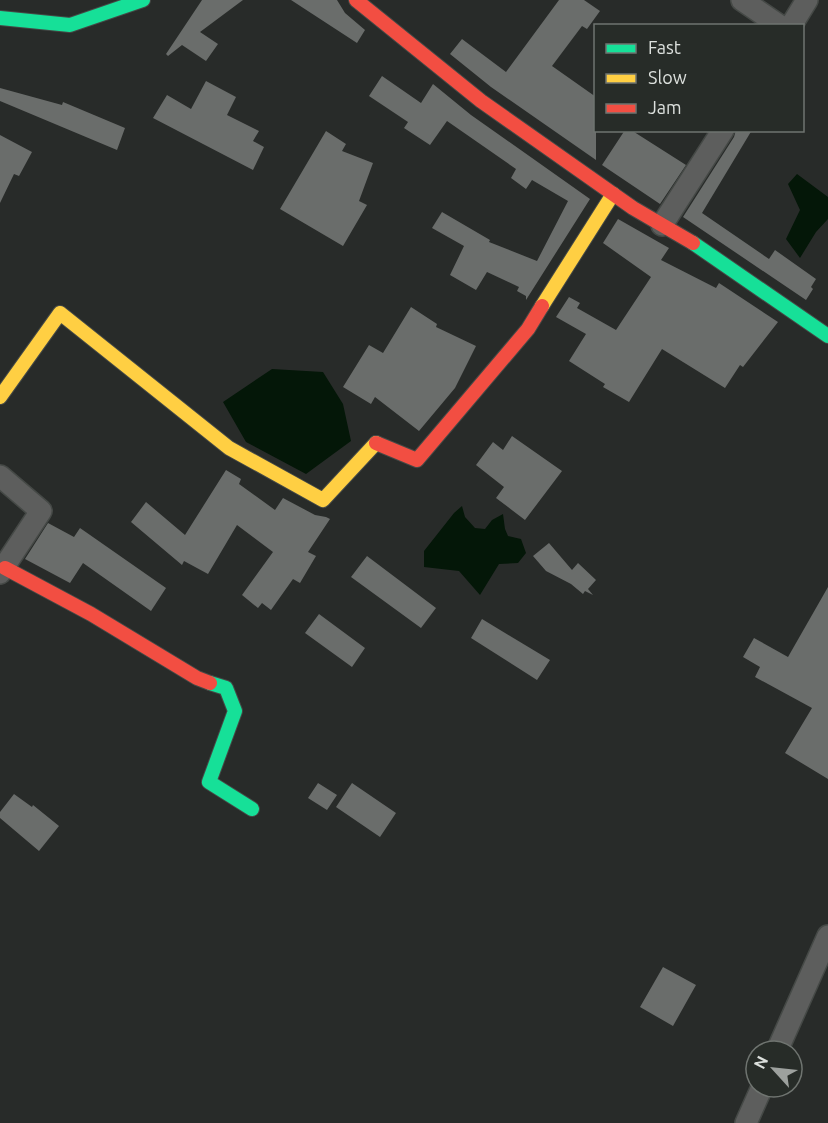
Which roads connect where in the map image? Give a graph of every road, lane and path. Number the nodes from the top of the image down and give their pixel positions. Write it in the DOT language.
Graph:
graph roads {
  1 [pos="143,0"];
  2 [pos="356,0"];
  3 [pos="742,0"];
  4 [pos="807,0"];
  5 [pos="0,18"];
  6 [pos="777,24"];
  7 [pos="792,24"];
  8 [pos="722,132"];
  9 [pos="613,194"];
  10 [pos="662,225"];
  11 [pos="828,336"];
  12 [pos="0,397"];
  13 [pos="0,476"];
  14 [pos="2,571"];
  15 [pos="252,809"];
  16 [pos="828,936"];
  17 [pos="782,1039"];
  18 [pos="757,1099"];
  19 [pos="746,1123"];
  1 -- 5 [label="street"];
  2 -- 9 [label="street"];
  3 -- 6 [label="street"];
  4 -- 7 [label="street"];
  8 -- 10 [label="street"];
  9 -- 10 [label="street"];
  9 -- 12 [label="street"];
  10 -- 11 [label="street"];
  13 -- 14 [label="street"];
  14 -- 15 [label="street"];
  16 -- 17 [label="street"];
  18 -- 19 [label="street"];
}
